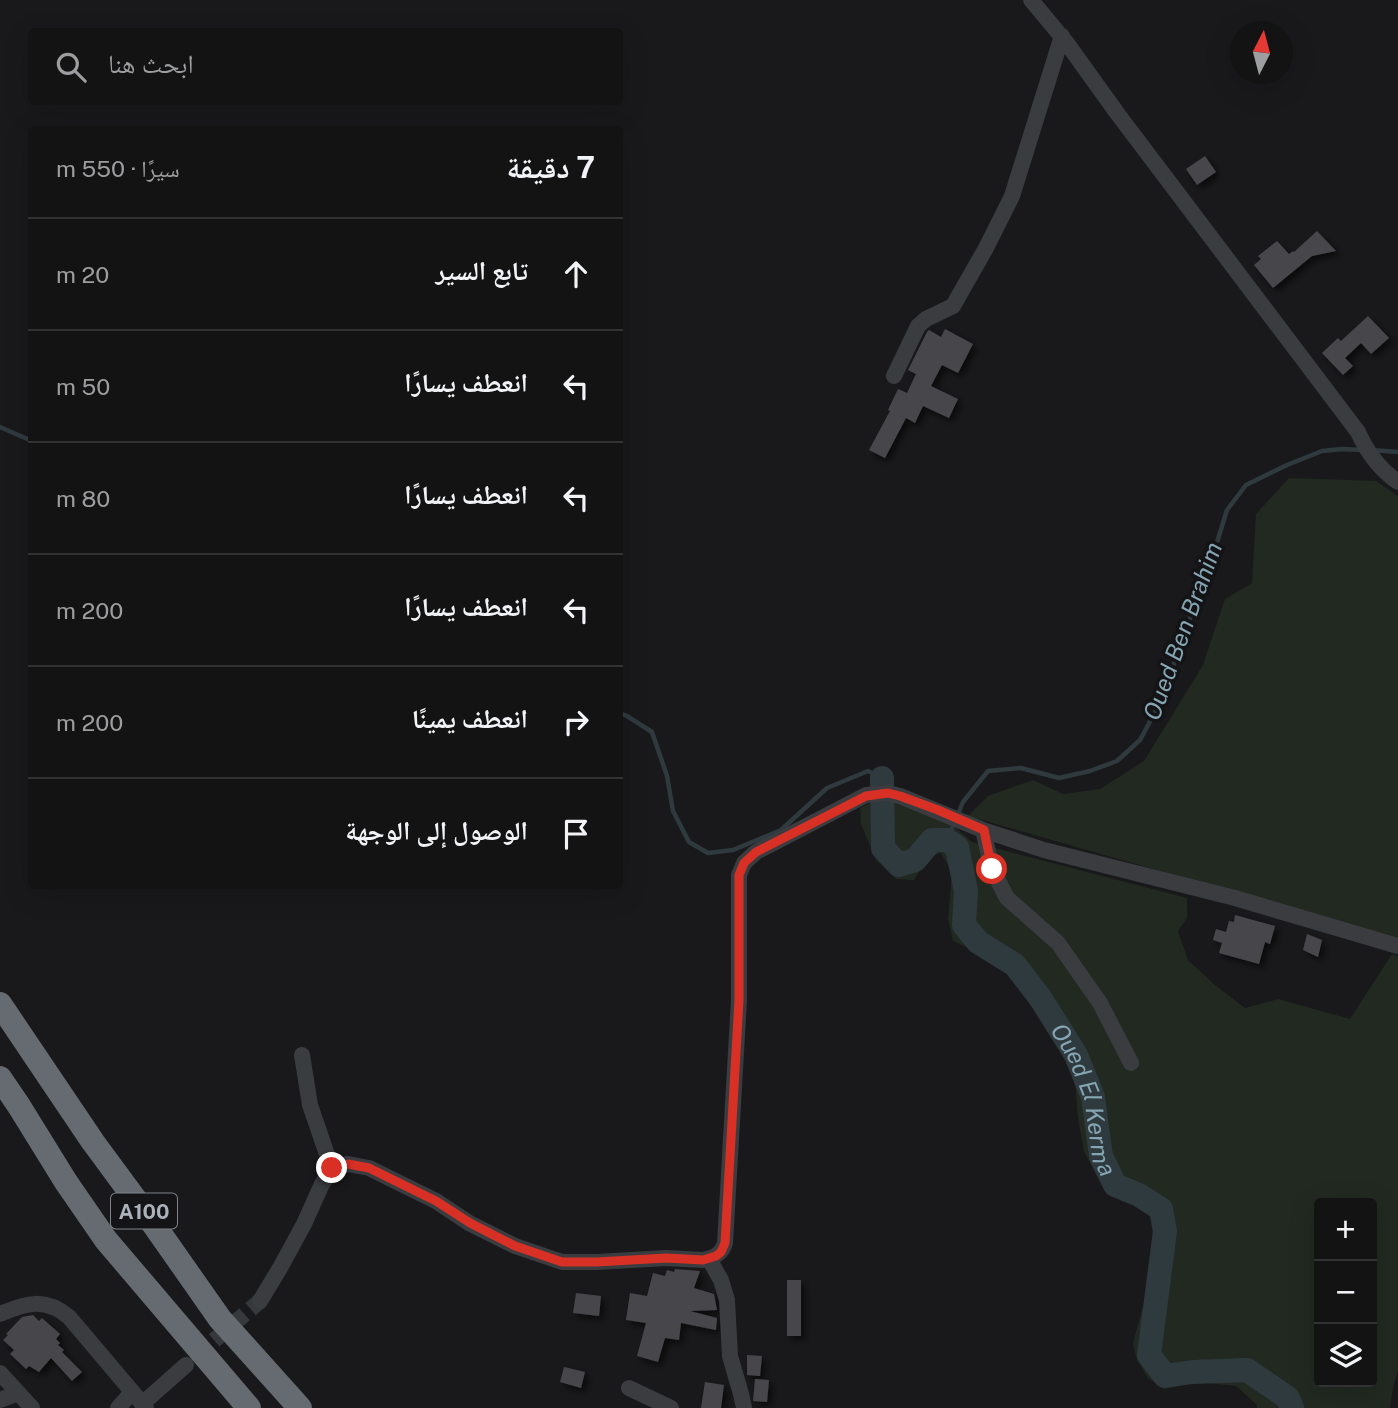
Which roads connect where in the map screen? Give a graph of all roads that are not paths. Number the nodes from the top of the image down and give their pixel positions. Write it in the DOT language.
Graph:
graph roads {
  1 [pos="1031,0"];
  2 [pos="1062,36"];
  3 [pos="894,376"];
  4 [pos="1394,479"];
  5 [pos="984,830"];
  6 [pos="1398,946"];
  7 [pos="0,1004"];
  8 [pos="302,1055"];
  9 [pos="1131,1062"];
  10 [pos="0,1078"];
  11 [pos="332,1168"];
  12 [pos="709,1259"];
  13 [pos="178,1260"];
  14 [pos="260,1301"];
  15 [pos="0,1314"];
  16 [pos="186,1365"];
  17 [pos="0,1373"];
  18 [pos="629,1388"];
  19 [pos="18,1393"];
  20 [pos="0,1400"];
  21 [pos="140,1401"];
  22 [pos="32,1408"];
  23 [pos="118,1408"];
  24 [pos="249,1408"];
  25 [pos="299,1408"];
  26 [pos="319,1408"];
  27 [pos="671,1408"];
  28 [pos="744,1408"];
  1 -- 2 [label="street"];
  2 -- 3 [label="street"];
  2 -- 4 [label="street"];
  5 -- 6 [label="street"];
  5 -- 9 [label="street"];
  5 -- 12 [label="street"];
  7 -- 13 [label="highway, A100"];
  8 -- 11 [label="street"];
  10 -- 24 [label="highway, A100"];
  11 -- 12 [label="street"];
  11 -- 14 [label="street"];
  12 -- 28 [label="street"];
  13 -- 25 [label="highway, A100"];
  13 -- 26 [label="highway"];
  15 -- 21 [label="street"];
  16 -- 21 [label="street"];
  17 -- 19 [label="street"];
  18 -- 27 [label="street"];
  19 -- 20 [label="street"];
  19 -- 22 [label="street"];
  21 -- 23 [label="street"];
}
